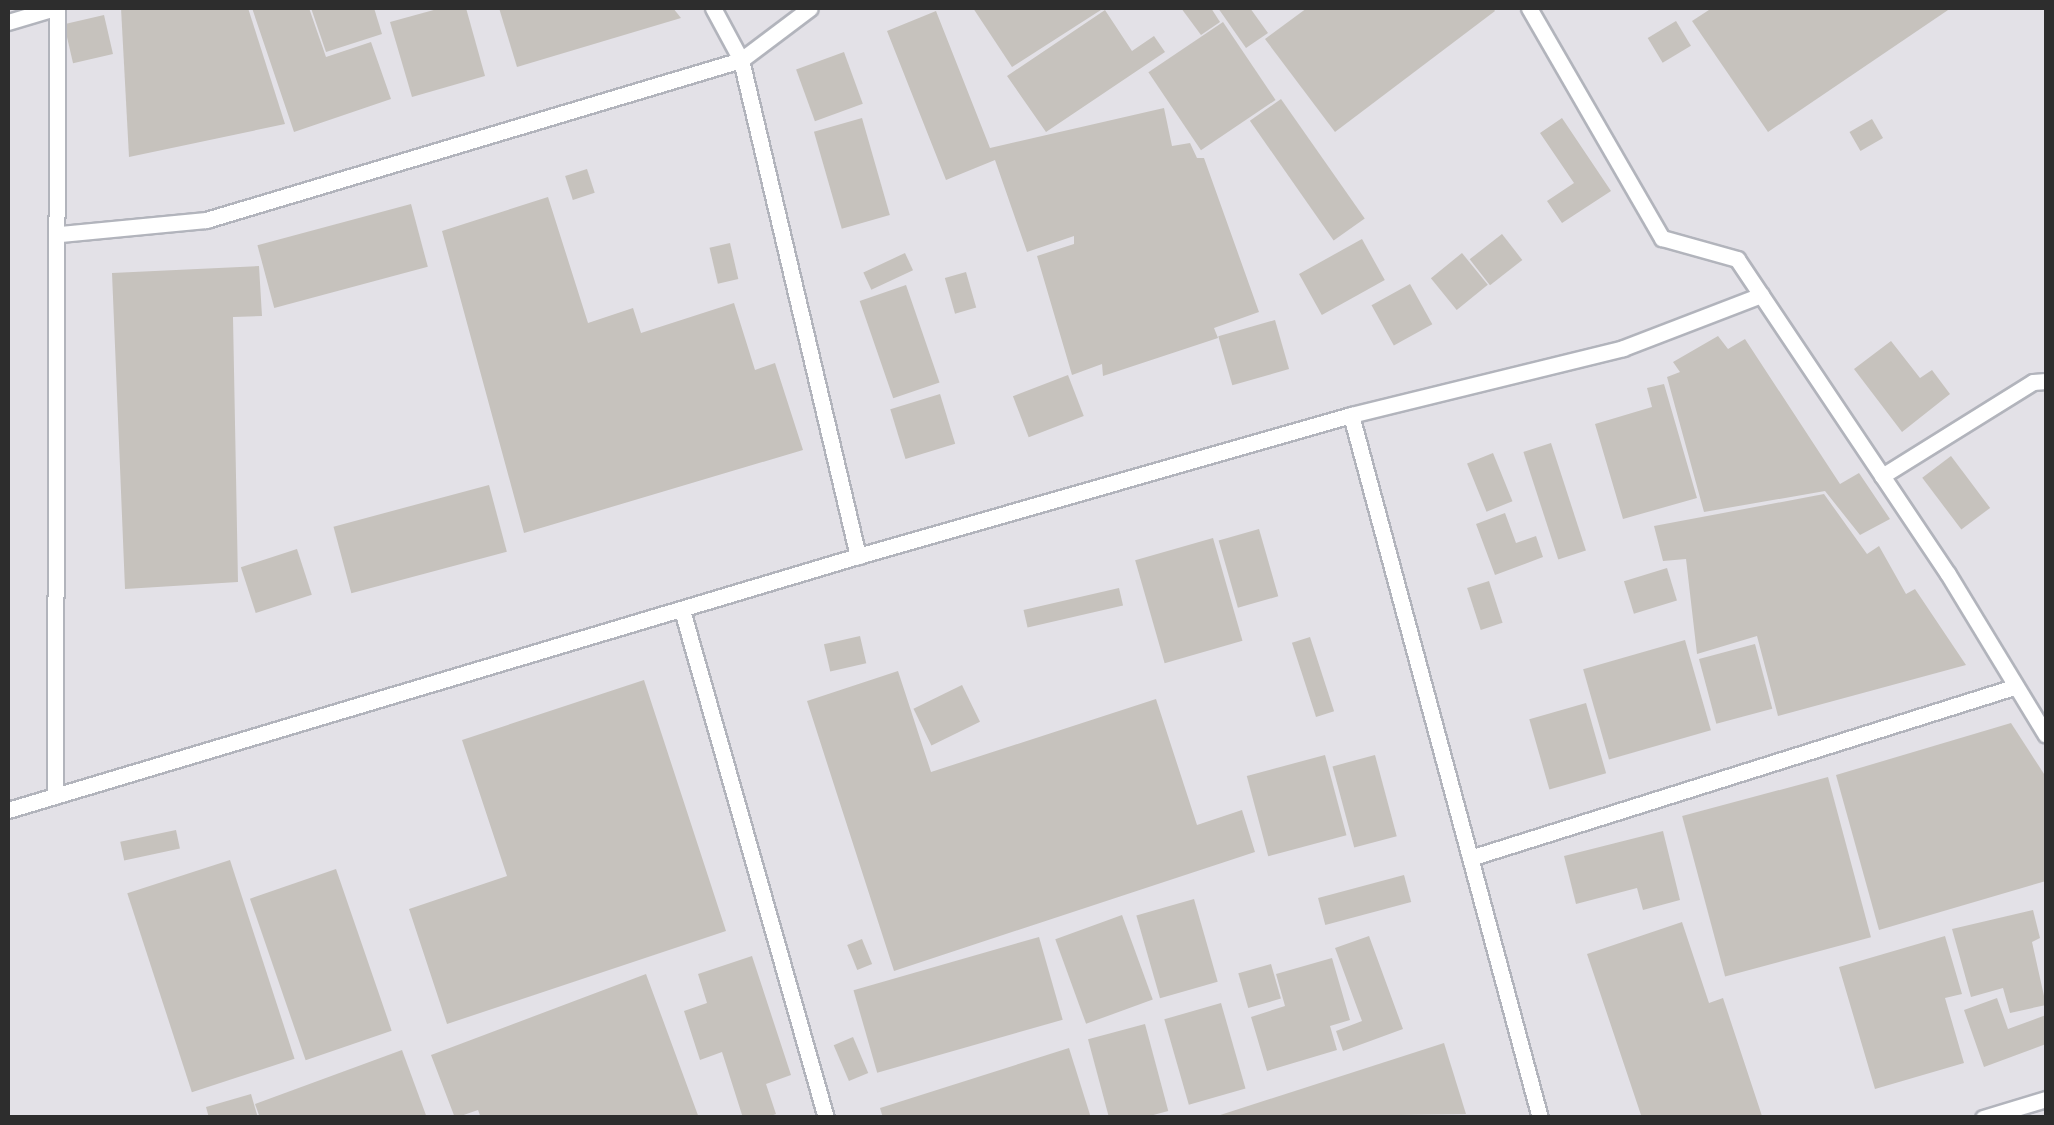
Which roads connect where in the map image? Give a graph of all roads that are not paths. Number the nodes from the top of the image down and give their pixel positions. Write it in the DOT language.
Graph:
graph roads {
  1 [pos="56,8"];
  2 [pos="713,8"];
  3 [pos="810,8"];
  4 [pos="1529,8"];
  5 [pos="8,22"];
  6 [pos="741,60"];
  7 [pos="60,234"];
  8 [pos="1761,295"];
  9 [pos="2046,381"];
  10 [pos="1351,415"];
  11 [pos="1882,476"];
  12 [pos="858,556"];
  13 [pos="682,610"];
  14 [pos="2014,687"];
  15 [pos="2046,735"];
  16 [pos="55,796"];
  17 [pos="8,810"];
  18 [pos="1470,858"];
  19 [pos="2046,1099"];
  20 [pos="826,1118"];
  21 [pos="1540,1118"];
  22 [pos="1983,1118"];
  1 -- 5 [label="lane"];
  1 -- 7 [label="lane"];
  2 -- 6 [label="lane"];
  3 -- 6 [label="lane"];
  4 -- 8 [label="lane"];
  6 -- 7 [label="lane"];
  6 -- 12 [label="lane"];
  7 -- 16 [label="lane"];
  8 -- 10 [label="lane"];
  8 -- 11 [label="lane"];
  9 -- 11 [label="lane"];
  10 -- 12 [label="lane"];
  10 -- 18 [label="lane"];
  11 -- 14 [label="lane"];
  12 -- 13 [label="lane"];
  13 -- 16 [label="lane"];
  13 -- 20 [label="lane"];
  14 -- 15 [label="lane"];
  14 -- 18 [label="lane"];
  16 -- 17 [label="lane"];
  18 -- 21 [label="lane"];
  19 -- 22 [label="lane"];
}
